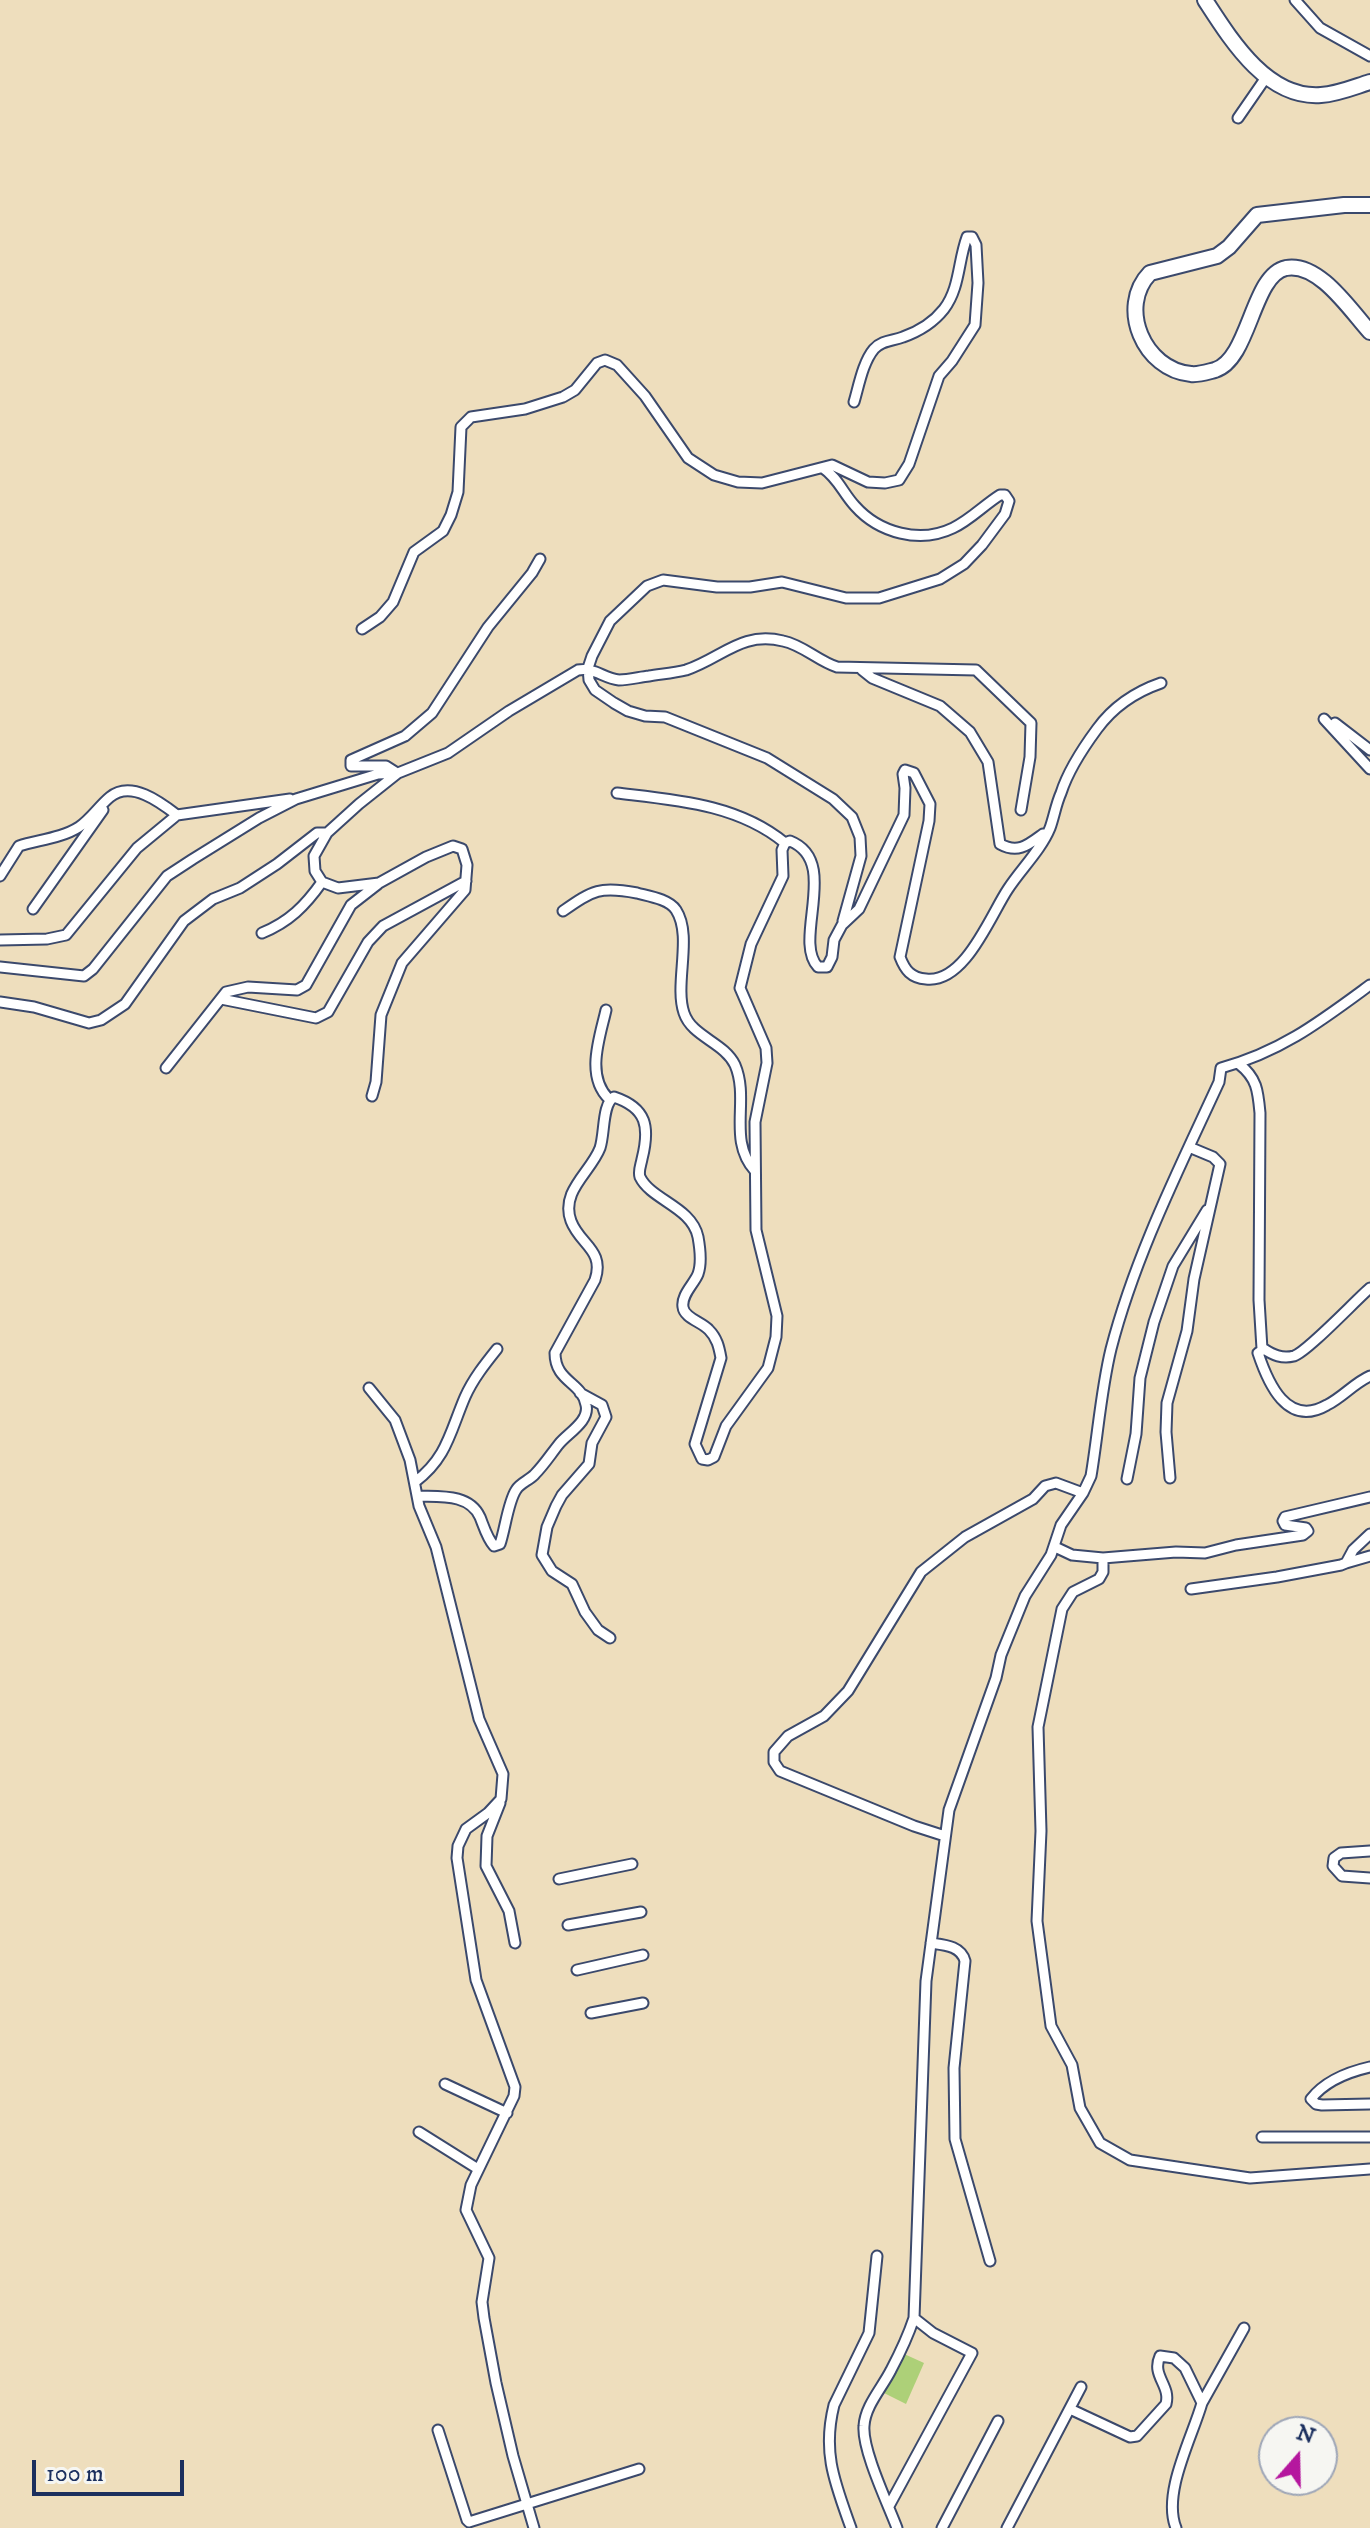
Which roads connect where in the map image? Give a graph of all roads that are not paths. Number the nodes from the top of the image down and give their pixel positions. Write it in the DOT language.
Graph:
graph roads {
  1 [pos="1205,0"];
  2 [pos="1295,0"];
  3 [pos="1368,54"];
  4 [pos="1267,76"];
  5 [pos="1370,82"];
  6 [pos="1238,118"];
  7 [pos="1370,205"];
  8 [pos="1370,332"];
  9 [pos="854,402"];
  10 [pos="823,468"];
  11 [pos="540,559"];
  12 [pos="362,629"];
  13 [pos="588,668"];
  14 [pos="861,669"];
  15 [pos="1161,683"];
  16 [pos="1370,750"];
  17 [pos="1370,769"];
  18 [pos="398,773"];
  19 [pos="617,793"];
  20 [pos="113,794"];
  21 [pos="296,799"];
  22 [pos="1021,810"];
  23 [pos="177,815"];
  24 [pos="1049,830"];
  25 [pos="327,833"];
  26 [pos="785,843"];
  27 [pos="0,876"];
  28 [pos="466,881"];
  29 [pos="322,882"];
  30 [pos="379,883"];
  31 [pos="33,909"];
  32 [pos="563,911"];
  33 [pos="842,925"];
  34 [pos="262,933"];
  35 [pos="0,940"];
  36 [pos="0,967"];
  37 [pos="1370,985"];
  38 [pos="221,999"];
  39 [pos="0,1002"];
  40 [pos="606,1010"];
  41 [pos="1239,1064"];
  42 [pos="166,1068"];
  43 [pos="372,1096"];
  44 [pos="609,1099"];
  45 [pos="1189,1147"];
  46 [pos="755,1171"];
  47 [pos="1210,1205"];
  48 [pos="1370,1288"];
  49 [pos="497,1349"];
  50 [pos="1262,1349"];
  51 [pos="1370,1376"];
  52 [pos="369,1388"];
  53 [pos="580,1393"];
  54 [pos="1170,1478"];
  55 [pos="1127,1479"];
  56 [pos="415,1482"];
  57 [pos="1083,1493"];
  58 [pos="417,1496"];
  59 [pos="1370,1497"];
  60 [pos="1370,1534"];
  61 [pos="1055,1547"];
  62 [pos="1370,1556"];
  63 [pos="1103,1558"];
  64 [pos="1346,1563"];
  65 [pos="1191,1589"];
  66 [pos="610,1638"];
  67 [pos="501,1799"];
  68 [pos="945,1836"];
  69 [pos="1370,1851"];
  70 [pos="632,1864"];
  71 [pos="1370,1878"];
  72 [pos="559,1879"];
  73 [pos="641,1912"];
  74 [pos="568,1925"];
  75 [pos="515,1943"];
  76 [pos="931,1943"];
  77 [pos="643,1955"];
  78 [pos="577,1970"];
  79 [pos="643,2003"];
  80 [pos="591,2013"];
  81 [pos="1370,2067"];
  82 [pos="445,2084"];
  83 [pos="1370,2104"];
  84 [pos="507,2113"];
  85 [pos="419,2132"];
  86 [pos="1262,2137"];
  87 [pos="1370,2137"];
  88 [pos="478,2169"];
  89 [pos="1370,2169"];
  90 [pos="877,2256"];
  91 [pos="990,2261"];
  92 [pos="914,2318"];
  93 [pos="1244,2328"];
  94 [pos="1081,2387"];
  95 [pos="1202,2403"];
  96 [pos="1070,2409"];
  97 [pos="998,2421"];
  98 [pos="438,2430"];
  99 [pos="639,2469"];
  100 [pos="527,2504"];
  101 [pos="889,2506"];
  102 [pos="534,2528"];
  103 [pos="851,2528"];
  104 [pos="897,2528"];
  105 [pos="942,2528"];
  106 [pos="1007,2528"];
  107 [pos="1176,2528"];
  1 -- 4 [label="main road"];
  2 -- 3 [label="street"];
  4 -- 5 [label="main road"];
  4 -- 6 [label="street"];
  7 -- 8 [label="main road"];
  9 -- 10 [label="street"];
  10 -- 12 [label="street"];
  10 -- 13 [label="street"];
  11 -- 18 [label="street"];
  13 -- 14 [label="street"];
  13 -- 18 [label="street"];
  13 -- 33 [label="street"];
  14 -- 22 [label="street"];
  14 -- 24 [label="street"];
  15 -- 24 [label="street"];
  16 -- 17 [label="street"];
  18 -- 21 [label="street"];
  18 -- 25 [label="street"];
  19 -- 26 [label="street"];
  20 -- 23 [label="street"];
  20 -- 27 [label="street"];
  20 -- 31 [label="street"];
  21 -- 23 [label="street"];
  21 -- 36 [label="street"];
  23 -- 35 [label="street"];
  24 -- 33 [label="street"];
  25 -- 29 [label="street"];
  25 -- 39 [label="street"];
  26 -- 33 [label="street"];
  26 -- 46 [label="street"];
  28 -- 30 [label="street"];
  28 -- 38 [label="street"];
  28 -- 43 [label="street"];
  29 -- 30 [label="street"];
  29 -- 34 [label="street"];
  30 -- 38 [label="street"];
  32 -- 46 [label="street"];
  37 -- 41 [label="street"];
  38 -- 42 [label="street"];
  40 -- 44 [label="street"];
  41 -- 45 [label="street"];
  41 -- 50 [label="street"];
  44 -- 46 [label="street"];
  44 -- 53 [label="street"];
  45 -- 47 [label="street"];
  45 -- 57 [label="street"];
  47 -- 54 [label="street"];
  47 -- 55 [label="street"];
  48 -- 50 [label="street"];
  49 -- 56 [label="street"];
  50 -- 51 [label="street"];
  52 -- 56 [label="street"];
  53 -- 58 [label="street"];
  53 -- 66 [label="street"];
  56 -- 58 [label="street"];
  57 -- 61 [label="street"];
  57 -- 68 [label="street"];
  58 -- 67 [label="street"];
  59 -- 63 [label="street"];
  60 -- 64 [label="street"];
  61 -- 63 [label="street"];
  61 -- 68 [label="street"];
  62 -- 64 [label="street"];
  63 -- 89 [label="street"];
  64 -- 65 [label="street"];
  67 -- 75 [label="street"];
  67 -- 84 [label="street"];
  68 -- 76 [label="street"];
  69 -- 71 [label="street"];
  70 -- 72 [label="street"];
  73 -- 74 [label="street"];
  76 -- 91 [label="street"];
  76 -- 92 [label="street"];
  77 -- 78 [label="street"];
  79 -- 80 [label="street"];
  81 -- 83 [label="street"];
  82 -- 84 [label="street"];
  84 -- 88 [label="street"];
  85 -- 88 [label="street"];
  86 -- 87 [label="street"];
  88 -- 100 [label="street"];
  90 -- 103 [label="street"];
  92 -- 101 [label="street"];
  92 -- 101 [label="street"];
  93 -- 95 [label="street"];
  94 -- 96 [label="street"];
  95 -- 96 [label="street"];
  95 -- 107 [label="street"];
  96 -- 106 [label="street"];
  97 -- 105 [label="street"];
  98 -- 100 [label="street"];
  99 -- 100 [label="street"];
  100 -- 102 [label="street"];
  101 -- 104 [label="street"];
}
